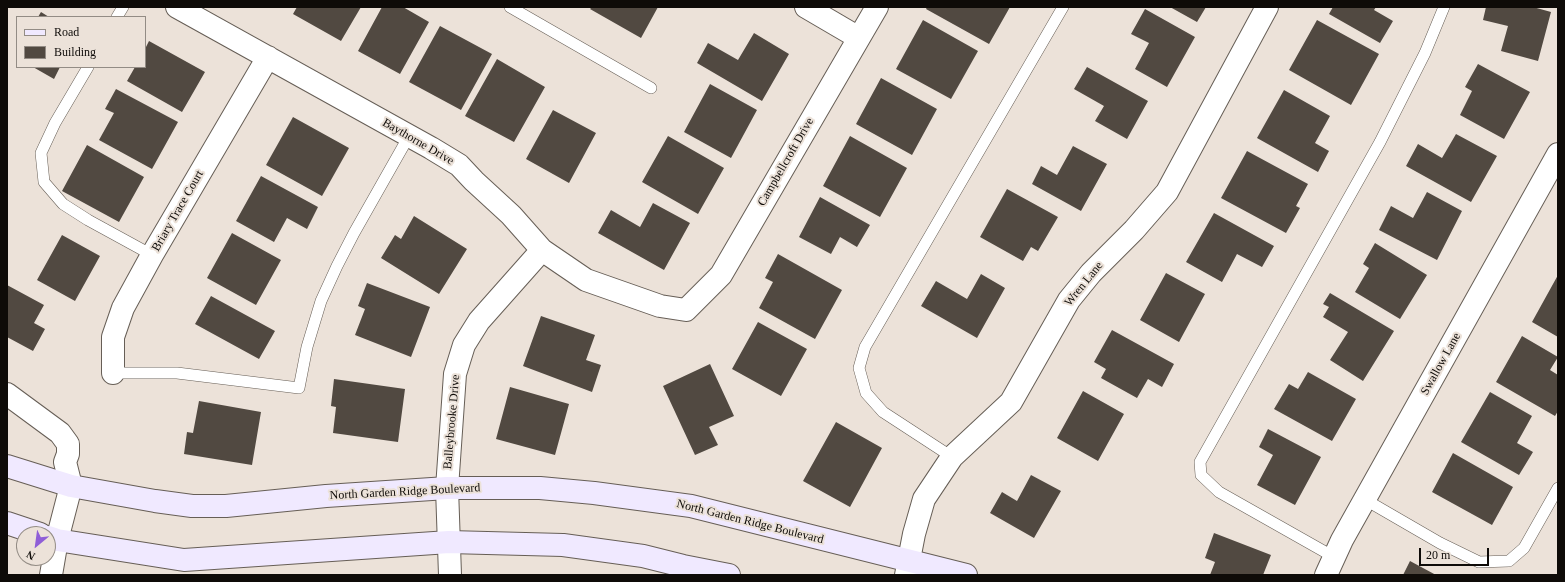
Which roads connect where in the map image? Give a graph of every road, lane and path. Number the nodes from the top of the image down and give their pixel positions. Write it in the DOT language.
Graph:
graph roads {
  1 [pos="123,7"];
  2 [pos="177,7"];
  3 [pos="510,7"];
  4 [pos="806,7"];
  5 [pos="876,7"];
  6 [pos="1063,7"];
  7 [pos="1267,7"];
  8 [pos="1444,7"];
  9 [pos="118,16"];
  10 [pos="859,38"];
  11 [pos="268,57"];
  12 [pos="87,68"];
  13 [pos="651,88"];
  14 [pos="409,136"];
  15 [pos="1557,158"];
  16 [pos="542,250"];
  17 [pos="152,255"];
  18 [pos="686,310"];
  19 [pos="113,374"];
  20 [pos="7,394"];
  21 [pos="952,457"];
  22 [pos="7,466"];
  23 [pos="71,486"];
  24 [pos="447,488"];
  25 [pos="1558,488"];
  26 [pos="1364,499"];
  27 [pos="53,526"];
  28 [pos="56,538"];
  29 [pos="449,542"];
  30 [pos="1330,566"];
  31 [pos="908,568"];
  32 [pos="697,572"];
  33 [pos="450,575"];
  34 [pos="729,575"];
  35 [pos="966,575"];
  1 -- 9 [label="lane"];
  2 -- 11 [label="street, Baythorne Drive"];
  3 -- 13 [label="lane"];
  4 -- 10 [label="street"];
  5 -- 10 [label="street, Campbellcroft Drive"];
  6 -- 21 [label="lane"];
  7 -- 21 [label="street, Wren Lane"];
  8 -- 30 [label="lane"];
  10 -- 18 [label="street, Campbellcroft Drive"];
  11 -- 14 [label="street, Baythorne Drive"];
  11 -- 17 [label="street, Briary Trace Court"];
  12 -- 17 [label="lane"];
  14 -- 16 [label="street, Baythorne Drive"];
  14 -- 19 [label="lane"];
  15 -- 26 [label="street, Swallow Lane"];
  16 -- 18 [label="street, Baythorne Drive"];
  16 -- 24 [label="street, Balleybrooke Drive"];
  17 -- 19 [label="street, Briary Trace Court"];
  20 -- 23 [label="street"];
  21 -- 31 [label="street, Wren Lane"];
  22 -- 23 [label="main road, North Garden Ridge Boulevard"];
  23 -- 24 [label="main road, North Garden Ridge Boulevard"];
  23 -- 27 [label="street"];
  24 -- 29 [label="street, Balleybrooke Drive"];
  24 -- 31 [label="main road, North Garden Ridge Boulevard"];
  25 -- 26 [label="lane"];
  26 -- 30 [label="street, Swallow Lane"];
  28 -- 29 [label="main road"];
  29 -- 32 [label="main road"];
  29 -- 33 [label="street, Balleybrooke Drive"];
  31 -- 35 [label="main road, North Garden Ridge Boulevard"];
  32 -- 34 [label="main road"];
}
